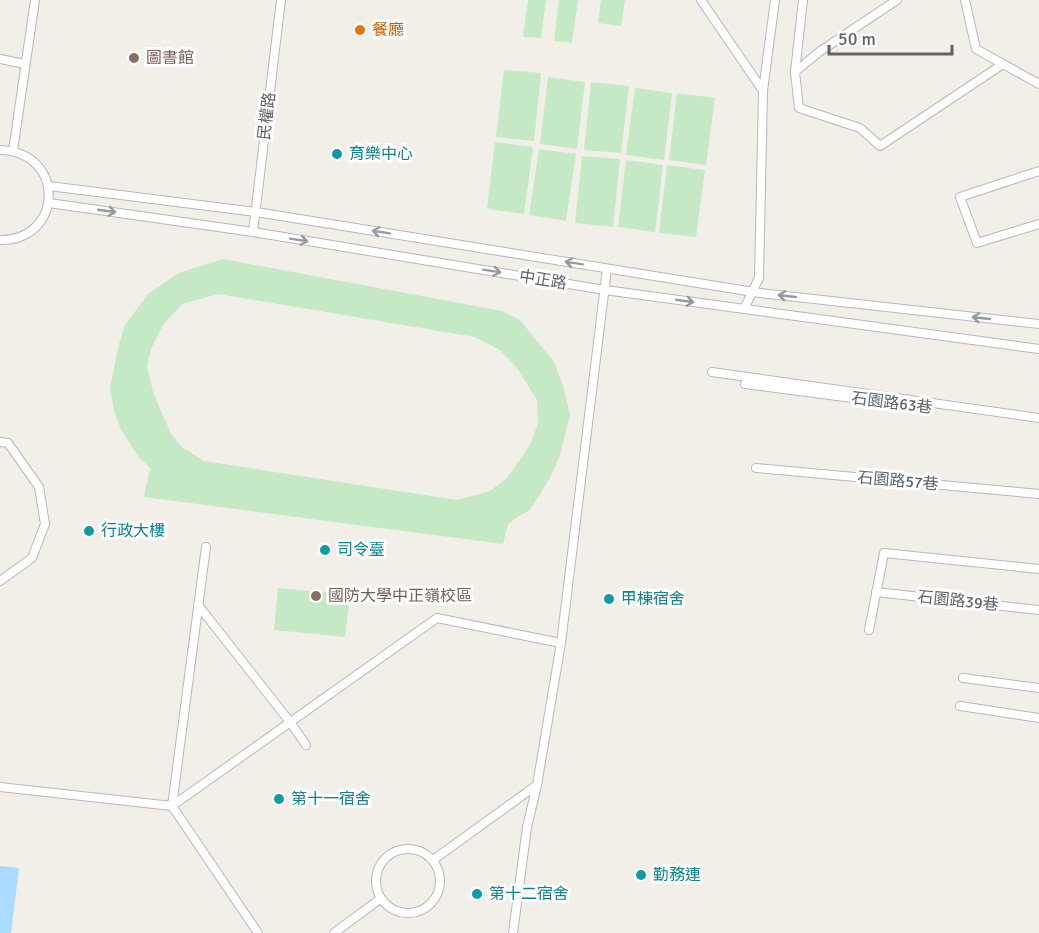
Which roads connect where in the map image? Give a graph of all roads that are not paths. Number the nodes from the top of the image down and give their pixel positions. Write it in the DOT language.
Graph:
graph roads {
  1 [pos="35,0"];
  2 [pos="281,0"];
  3 [pos="702,0"];
  4 [pos="775,0"];
  5 [pos="803,0"];
  6 [pos="897,0"];
  7 [pos="965,0"];
  8 [pos="0,59"];
  9 [pos="25,64"];
  10 [pos="1004,64"];
  11 [pos="795,72"];
  12 [pos="1039,84"];
  13 [pos="763,91"];
  14 [pos="0,150"];
  15 [pos="13,151"];
  16 [pos="1039,171"];
  17 [pos="49,186"];
  18 [pos="49,203"];
  19 [pos="256,212"];
  20 [pos="1039,224"];
  21 [pos="254,232"];
  22 [pos="0,240"];
  23 [pos="607,269"];
  24 [pos="605,290"];
  25 [pos="744,309"];
  26 [pos="1039,324"];
  27 [pos="1039,349"];
  28 [pos="712,372"];
  29 [pos="745,384"];
  30 [pos="1039,420"];
  31 [pos="0,442"];
  32 [pos="756,468"];
  33 [pos="1039,494"];
  34 [pos="206,547"];
  35 [pos="1039,569"];
  36 [pos="0,581"];
  37 [pos="876,592"];
  38 [pos="198,605"];
  39 [pos="1039,610"];
  40 [pos="869,630"];
  41 [pos="561,643"];
  42 [pos="963,678"];
  43 [pos="1039,688"];
  44 [pos="960,706"];
  45 [pos="1039,718"];
  46 [pos="290,722"];
  47 [pos="306,745"];
  48 [pos="537,785"];
  49 [pos="0,787"];
  50 [pos="172,806"];
  51 [pos="433,860"];
  52 [pos="380,899"];
  53 [pos="258,933"];
  54 [pos="334,933"];
  55 [pos="513,933"];
  1 -- 9 [label="lane"];
  2 -- 19 [label="lane, 民權路"];
  3 -- 13 [label="lane"];
  4 -- 13 [label="lane"];
  5 -- 11 [label="lane"];
  6 -- 11 [label="lane"];
  7 -- 10 [label="lane"];
  8 -- 9 [label="lane"];
  9 -- 15 [label="lane"];
  10 -- 11 [label="lane"];
  10 -- 12 [label="lane"];
  13 -- 25 [label="lane"];
  14 -- 15 [label="lane"];
  15 -- 17 [label="lane"];
  16 -- 20 [label="lane"];
  17 -- 18 [label="lane"];
  17 -- 19 [label="lane, 中正路"];
  18 -- 21 [label="lane, 中正路, one-way"];
  18 -- 22 [label="lane"];
  19 -- 21 [label="lane, 民權路"];
  23 -- 19 [label="lane, 中正路, one-way"];
  21 -- 24 [label="lane, 中正路, one-way"];
  23 -- 24 [label="lane"];
  26 -- 23 [label="lane, 中正路, one-way"];
  24 -- 25 [label="lane, 中正路, one-way"];
  24 -- 41 [label="lane"];
  25 -- 27 [label="lane, 中正路"];
  28 -- 30 [label="lane"];
  29 -- 30 [label="lane, 石園路63巷"];
  31 -- 36 [label="lane"];
  32 -- 33 [label="lane, 石園路57巷"];
  34 -- 38 [label="lane"];
  35 -- 37 [label="lane"];
  37 -- 39 [label="lane, 石園路39巷"];
  37 -- 40 [label="lane"];
  38 -- 46 [label="lane"];
  38 -- 50 [label="lane"];
  41 -- 46 [label="lane"];
  41 -- 48 [label="lane"];
  42 -- 43 [label="lane"];
  44 -- 45 [label="lane"];
  46 -- 47 [label="lane"];
  46 -- 50 [label="lane"];
  48 -- 51 [label="lane"];
  48 -- 55 [label="lane"];
  49 -- 50 [label="lane"];
  50 -- 53 [label="lane"];
  51 -- 52 [label="lane"];
  51 -- 52 [label="lane"];
  52 -- 54 [label="lane"];
}
